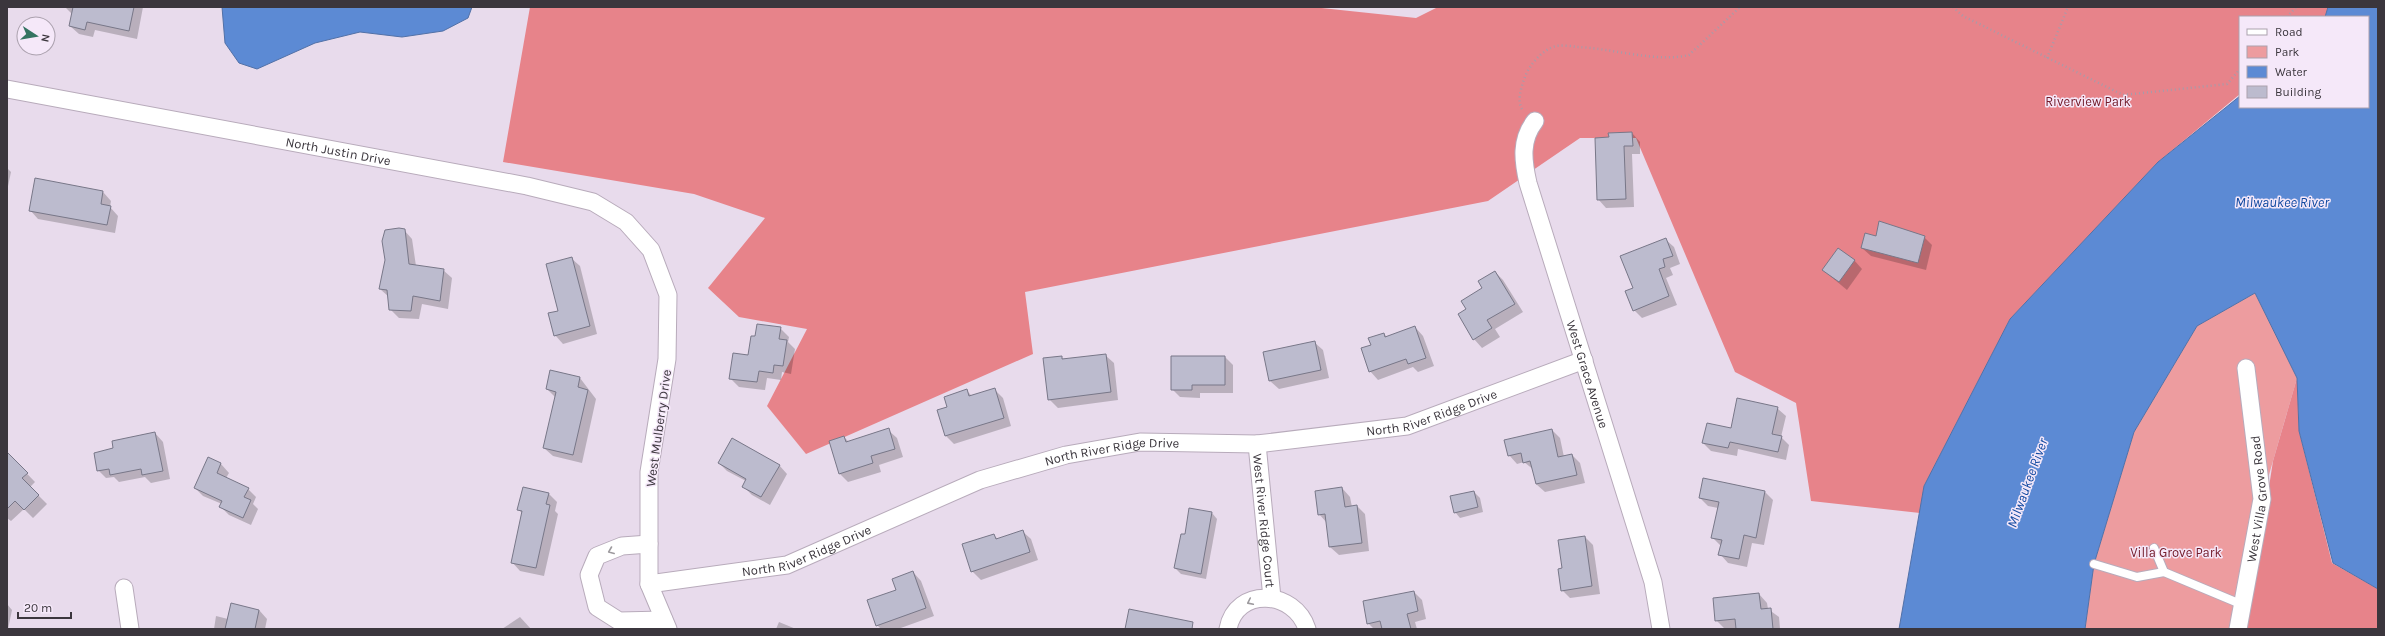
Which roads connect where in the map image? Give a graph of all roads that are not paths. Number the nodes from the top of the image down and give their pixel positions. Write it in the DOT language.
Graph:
graph roads {
  1 [pos="7,89"];
  2 [pos="1535,121"];
  3 [pos="651,250"];
  4 [pos="1584,360"];
  5 [pos="2246,368"];
  6 [pos="1257,444"];
  7 [pos="649,544"];
  8 [pos="2154,548"];
  9 [pos="2094,564"];
  10 [pos="2164,572"];
  11 [pos="649,584"];
  12 [pos="124,588"];
  13 [pos="1272,598"];
  14 [pos="2242,604"];
  15 [pos="666,624"];
  16 [pos="130,629"];
  17 [pos="1228,629"];
  18 [pos="1307,629"];
  19 [pos="1660,629"];
  20 [pos="2238,629"];
  1 -- 3 [label="street, North Justin Drive"];
  2 -- 4 [label="street, West Grace Avenue"];
  3 -- 7 [label="street, West Mulberry Drive"];
  4 -- 6 [label="street, North River Ridge Drive"];
  4 -- 19 [label="street, West Grace Avenue"];
  5 -- 14 [label="street, West Villa Grove Road"];
  6 -- 11 [label="street, North River Ridge Drive"];
  6 -- 13 [label="street, West River Ridge Court"];
  7 -- 11 [label="street, West Mulberry Drive"];
  7 -- 15 [label="street, one-way"];
  8 -- 10 [label="lane"];
  9 -- 10 [label="lane"];
  10 -- 14 [label="lane"];
  11 -- 15 [label="street, West Mulberry Drive"];
  12 -- 16 [label="street"];
  13 -- 17 [label="street, West River Ridge Court, one-way"];
  13 -- 18 [label="street, West River Ridge Court"];
  14 -- 20 [label="street, West Villa Grove Road"];
}
